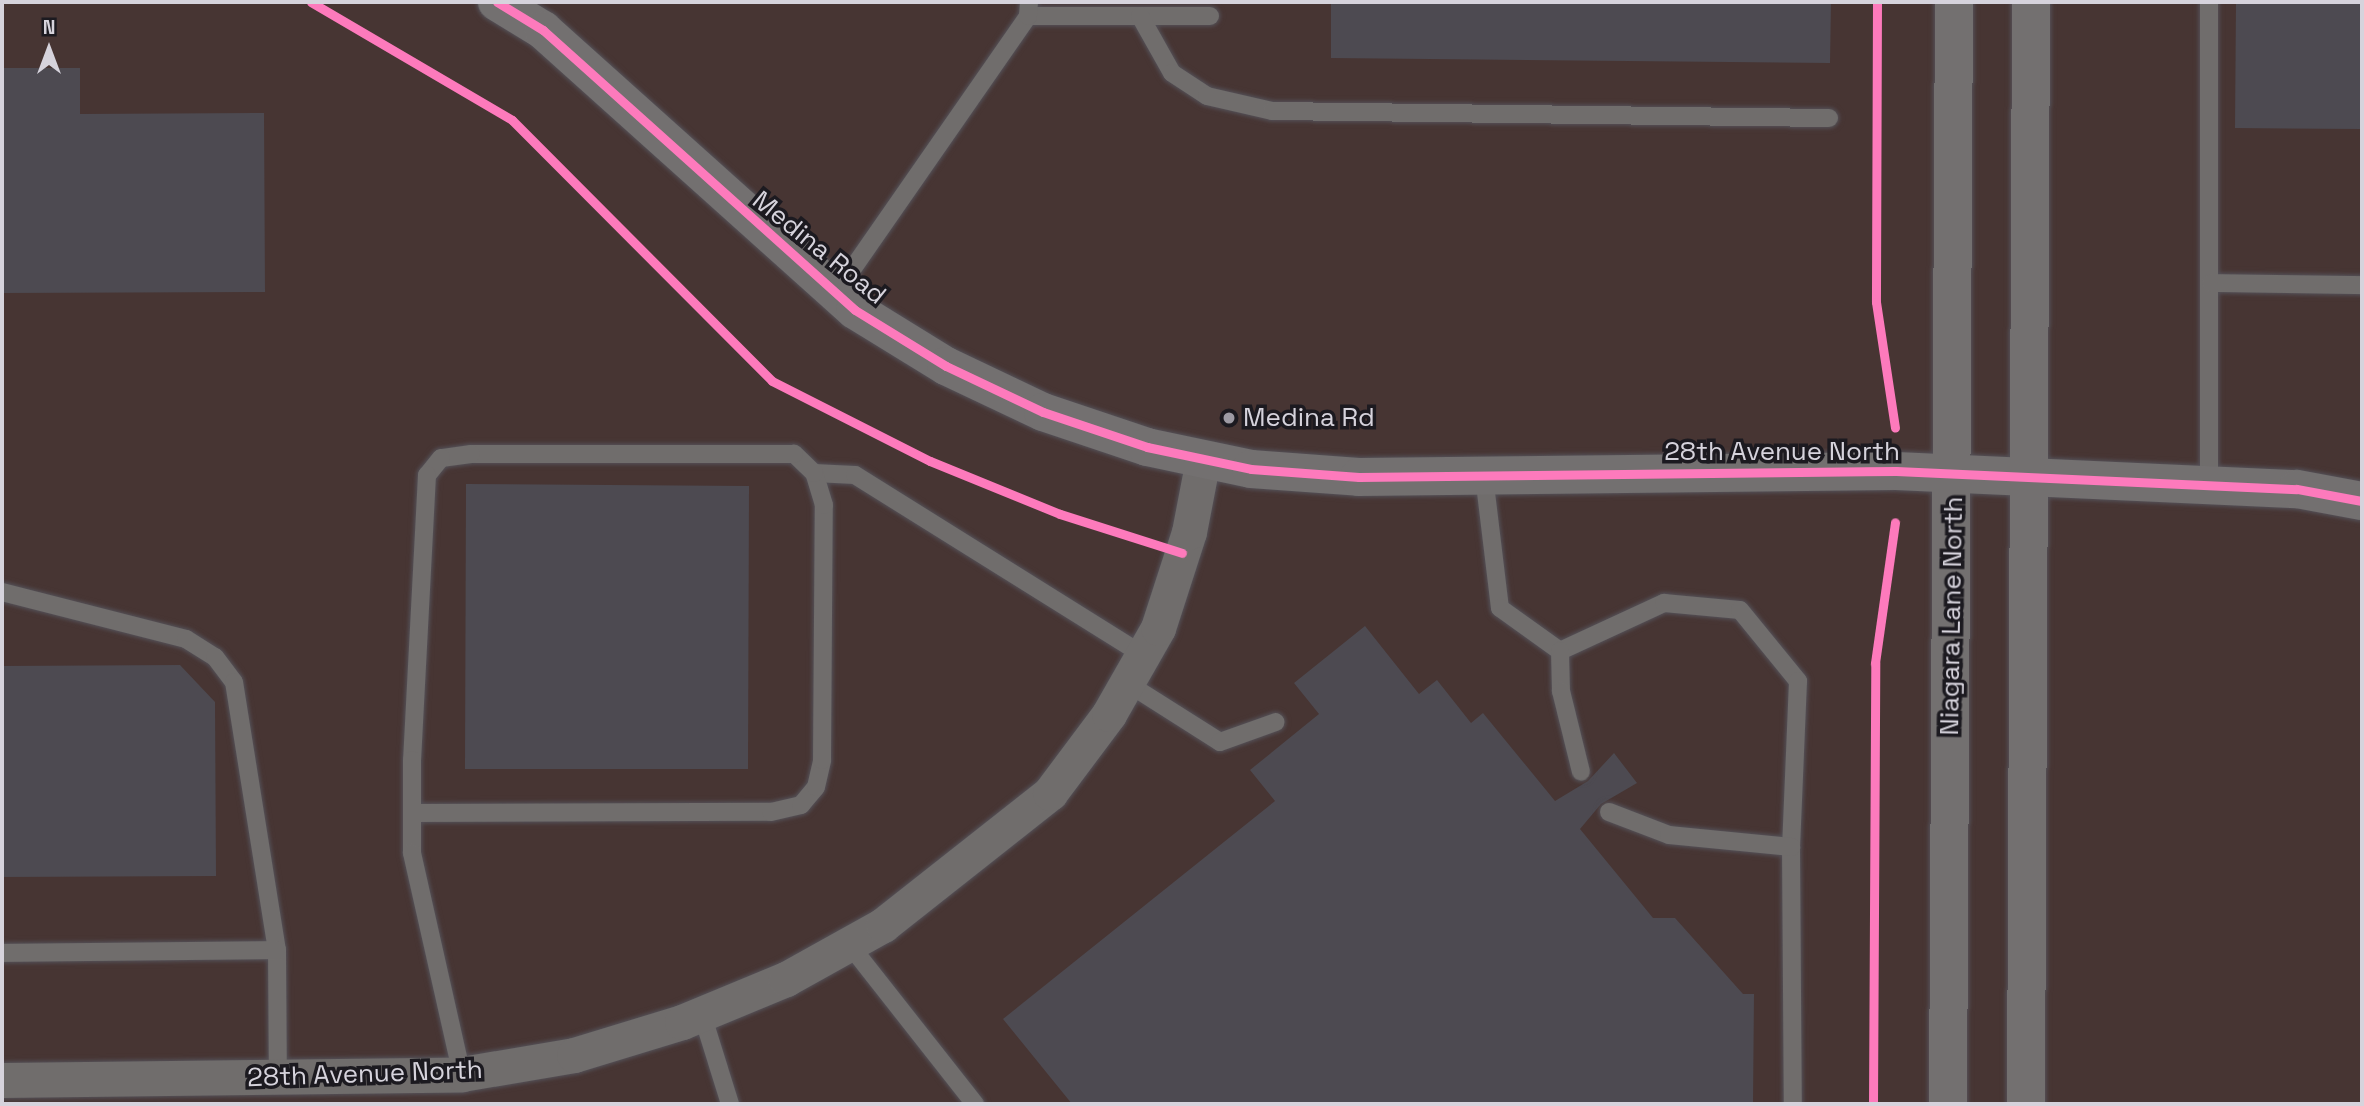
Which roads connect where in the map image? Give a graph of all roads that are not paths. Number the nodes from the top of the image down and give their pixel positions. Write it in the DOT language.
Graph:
graph roads {
  1 [pos="497,2"];
  2 [pos="1954,2"];
  3 [pos="2031,2"];
  4 [pos="2209,2"];
  5 [pos="1028,9"];
  6 [pos="1140,16"];
  7 [pos="1210,16"];
  8 [pos="1829,118"];
  9 [pos="2211,283"];
  10 [pos="2362,285"];
  11 [pos="835,294"];
  12 [pos="1203,459"];
  13 [pos="814,473"];
  14 [pos="1953,473"];
  15 [pos="1484,476"];
  16 [pos="2029,477"];
  17 [pos="2209,484"];
  18 [pos="2362,501"];
  19 [pos="2,592"];
  20 [pos="1560,651"];
  21 [pos="1135,669"];
  22 [pos="1276,722"];
  23 [pos="1581,772"];
  24 [pos="1609,812"];
  25 [pos="412,813"];
  26 [pos="1791,846"];
  27 [pos="849,943"];
  28 [pos="276,950"];
  29 [pos="2,953"];
  30 [pos="702,1013"];
  31 [pos="462,1074"];
  32 [pos="278,1079"];
  33 [pos="2,1080"];
  34 [pos="730,1104"];
  35 [pos="975,1104"];
  36 [pos="1793,1104"];
  37 [pos="1948,1104"];
  38 [pos="2026,1104"];
  1 -- 11 [label="street, Medina Road"];
  2 -- 14 [label="street, Niagara Lane North"];
  3 -- 16 [label="street"];
  4 -- 9 [label="lane"];
  5 -- 6 [label="lane"];
  5 -- 11 [label="lane"];
  6 -- 7 [label="lane"];
  6 -- 8 [label="lane"];
  9 -- 10 [label="lane"];
  9 -- 17 [label="lane"];
  11 -- 12 [label="street, Medina Road"];
  12 -- 15 [label="street, 28th Avenue North"];
  12 -- 21 [label="street, 28th Avenue North"];
  13 -- 21 [label="lane"];
  13 -- 25 [label="lane"];
  13 -- 25 [label="lane"];
  14 -- 15 [label="street, 28th Avenue North"];
  14 -- 16 [label="street, 28th Avenue North"];
  14 -- 37 [label="street, Niagara Lane North"];
  15 -- 20 [label="lane"];
  16 -- 17 [label="street, 28th Avenue North"];
  16 -- 38 [label="street"];
  17 -- 18 [label="street, 28th Avenue North"];
  19 -- 28 [label="lane"];
  20 -- 23 [label="lane"];
  20 -- 26 [label="lane"];
  21 -- 22 [label="lane"];
  21 -- 27 [label="street, 28th Avenue North"];
  24 -- 26 [label="lane"];
  25 -- 31 [label="lane"];
  26 -- 36 [label="lane"];
  27 -- 30 [label="street, 28th Avenue North"];
  27 -- 35 [label="lane"];
  28 -- 29 [label="lane"];
  28 -- 32 [label="lane"];
  30 -- 31 [label="street, 28th Avenue North"];
  30 -- 34 [label="lane"];
  31 -- 32 [label="street, 28th Avenue North"];
  32 -- 33 [label="street, 28th Avenue North"];
}
